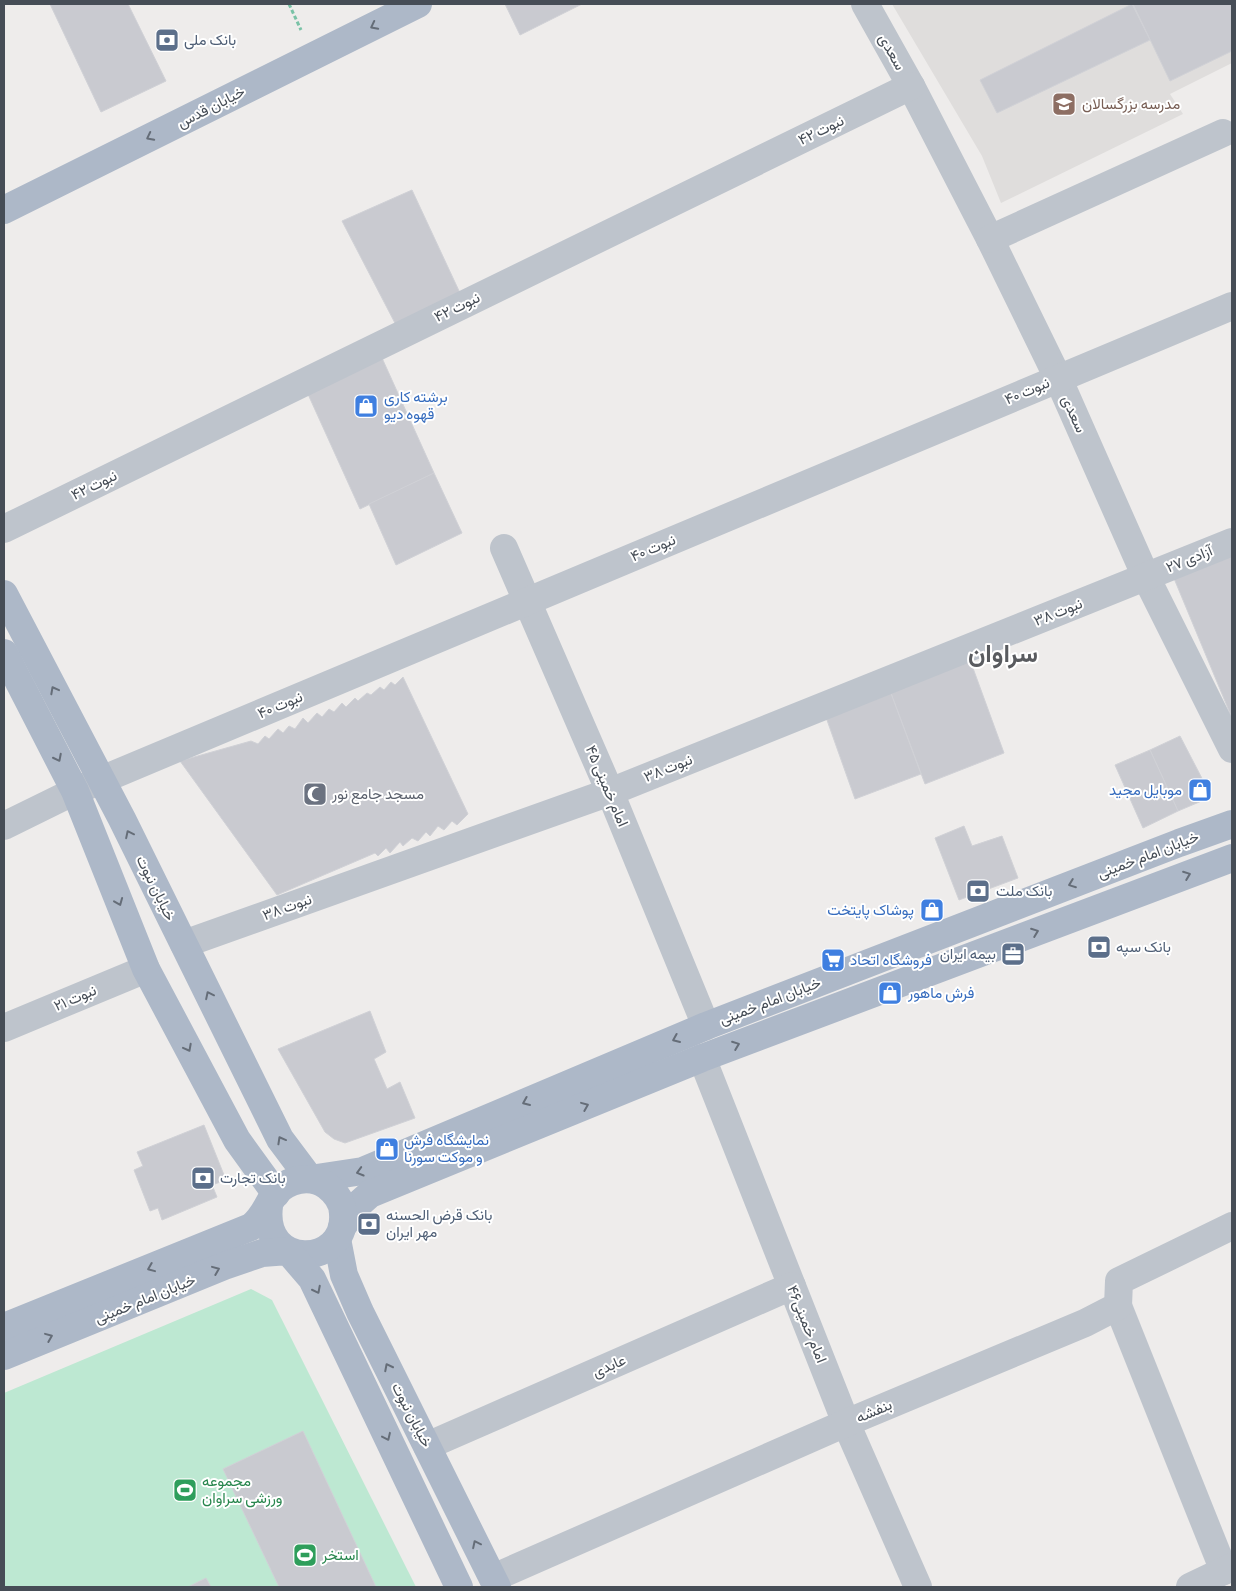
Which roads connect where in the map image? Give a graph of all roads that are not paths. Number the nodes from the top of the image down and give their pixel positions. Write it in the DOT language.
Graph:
graph roads {
  1 [pos="418,4"];
  2 [pos="865,4"];
  3 [pos="911,86"];
  4 [pos="1223,134"];
  5 [pos="4,210"];
  6 [pos="990,239"];
  7 [pos="1232,306"];
  8 [pos="1058,378"];
  9 [pos="4,529"];
  10 [pos="1232,542"];
  11 [pos="504,548"];
  12 [pos="1146,577"];
  13 [pos="4,594"];
  14 [pos="528,601"];
  15 [pos="4,653"];
  16 [pos="1232,749"];
  17 [pos="101,780"];
  18 [pos="74,791"];
  19 [pos="610,792"];
  20 [pos="1232,824"];
  21 [pos="4,826"];
  22 [pos="1232,858"];
  23 [pos="184,944"];
  24 [pos="146,969"];
  25 [pos="706,1026"];
  26 [pos="4,1028"];
  27 [pos="702,1058"];
  28 [pos="310,1179"];
  29 [pos="272,1200"];
  30 [pos="1232,1226"];
  31 [pos="339,1233"];
  32 [pos="288,1251"];
  33 [pos="792,1286"];
  34 [pos="1118,1306"];
  35 [pos="4,1327"];
  36 [pos="4,1356"];
  37 [pos="846,1423"];
  38 [pos="427,1446"];
  39 [pos="1228,1569"];
  40 [pos="495,1583"];
  41 [pos="459,1587"];
  42 [pos="918,1587"];
  43 [pos="1190,1587"];
  1 -- 5 [label="main road, خیابان قدس, one-way"];
  2 -- 3 [label="street, سعدی"];
  3 -- 6 [label="street, سعدی"];
  3 -- 9 [label="street, نبوت ۴۲"];
  4 -- 6 [label="street"];
  6 -- 8 [label="street, سعدی"];
  7 -- 8 [label="street, نبوت ۴۰"];
  8 -- 12 [label="street, سعدی"];
  8 -- 14 [label="street, نبوت ۴۰"];
  10 -- 12 [label="street, آزادی ۲۷"];
  11 -- 14 [label="street, امام خمینی ۴۵"];
  12 -- 16 [label="street, سعدی"];
  12 -- 19 [label="street, نبوت ۳۸"];
  17 -- 13 [label="main road, خیابان نبوت, one-way"];
  14 -- 17 [label="street, نبوت ۴۰"];
  14 -- 19 [label="street, امام خمینی ۴۵"];
  15 -- 18 [label="main road, one-way"];
  17 -- 18 [label="street, نبوت ۴۰"];
  23 -- 17 [label="main road, خیابان نبوت, one-way"];
  18 -- 21 [label="street, نبوت ۴۰"];
  18 -- 24 [label="main road, one-way"];
  19 -- 23 [label="street, نبوت ۳۸"];
  19 -- 25 [label="street, امام خمینی ۴۵"];
  20 -- 25 [label="main road, خیابان امام خمینی, one-way"];
  27 -- 22 [label="main road, خیابان امام خمینی, one-way"];
  28 -- 23 [label="main road, خیابان نبوت, one-way"];
  24 -- 26 [label="street, نبوت ۲۱"];
  24 -- 29 [label="main road, one-way"];
  25 -- 28 [label="main road, خیابان امام خمینی, one-way"];
  31 -- 27 [label="main road, خیابان امام خمینی, one-way"];
  27 -- 33 [label="street, امام خمینی۴۶"];
  28 -- 29 [label="main road"];
  28 -- 31 [label="main road"];
  29 -- 32 [label="main road"];
  29 -- 35 [label="main road, خیابان امام خمینی, one-way"];
  30 -- 34 [label="street"];
  31 -- 32 [label="main road"];
  38 -- 31 [label="main road, خیابان نبوت, one-way"];
  36 -- 32 [label="main road, خیابان امام خمینی, one-way"];
  32 -- 41 [label="main road, خیابان نبوت, one-way"];
  33 -- 37 [label="street, امام خمینی۴۶"];
  33 -- 38 [label="street, عابدی"];
  34 -- 37 [label="street, بنفشه"];
  34 -- 39 [label="street"];
  37 -- 40 [label="street, بنفشه"];
  37 -- 42 [label="street, امام خمینی۴۶"];
  40 -- 38 [label="main road, خیابان نبوت, one-way"];
  39 -- 43 [label="street"];
}
